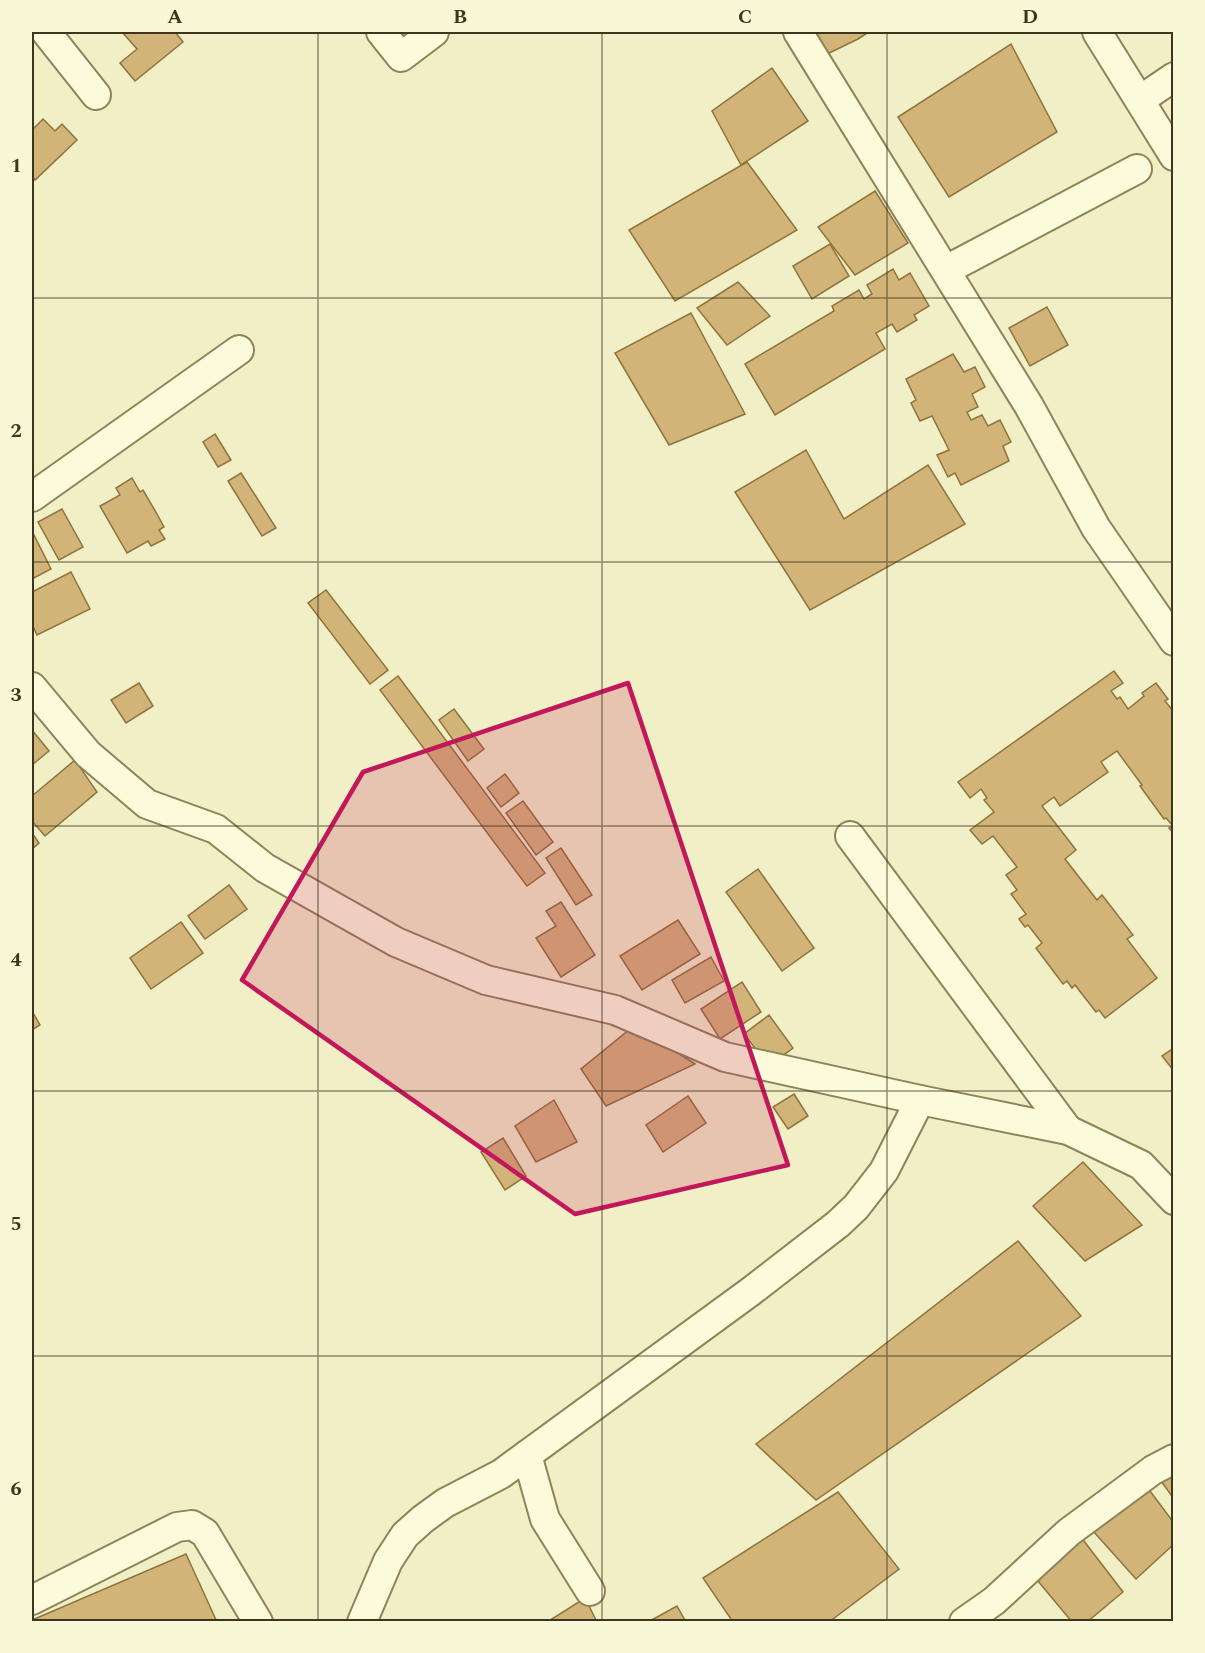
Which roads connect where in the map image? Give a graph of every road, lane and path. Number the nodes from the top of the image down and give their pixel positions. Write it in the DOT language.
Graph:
graph roads {
  1 [pos="46,32"];
  2 [pos="381,32"];
  3 [pos="434,32"];
  4 [pos="798,32"];
  5 [pos="1097,32"];
  6 [pos="1173,77"];
  7 [pos="96,95"];
  8 [pos="1140,100"];
  9 [pos="1173,156"];
  10 [pos="1137,169"];
  11 [pos="946,270"];
  12 [pos="239,350"];
  13 [pos="32,497"];
  14 [pos="1173,641"];
  15 [pos="32,687"];
  16 [pos="850,836"];
  17 [pos="920,1100"];
  18 [pos="1068,1130"];
  19 [pos="1173,1200"];
  20 [pos="527,1455"];
  21 [pos="1173,1459"];
  22 [pos="590,1591"];
  23 [pos="32,1600"];
  24 [pos="258,1622"];
  25 [pos="362,1622"];
  26 [pos="964,1622"];
  1 -- 7 [label="street"];
  2 -- 3 [label="street"];
  4 -- 11 [label="street"];
  5 -- 8 [label="street"];
  6 -- 8 [label="street"];
  8 -- 9 [label="street"];
  10 -- 11 [label="street"];
  11 -- 14 [label="street"];
  12 -- 13 [label="street"];
  15 -- 17 [label="street"];
  16 -- 18 [label="street"];
  17 -- 18 [label="street"];
  17 -- 20 [label="street"];
  18 -- 19 [label="street"];
  20 -- 22 [label="street"];
  20 -- 25 [label="street"];
  21 -- 26 [label="street"];
  23 -- 24 [label="street"];
}
